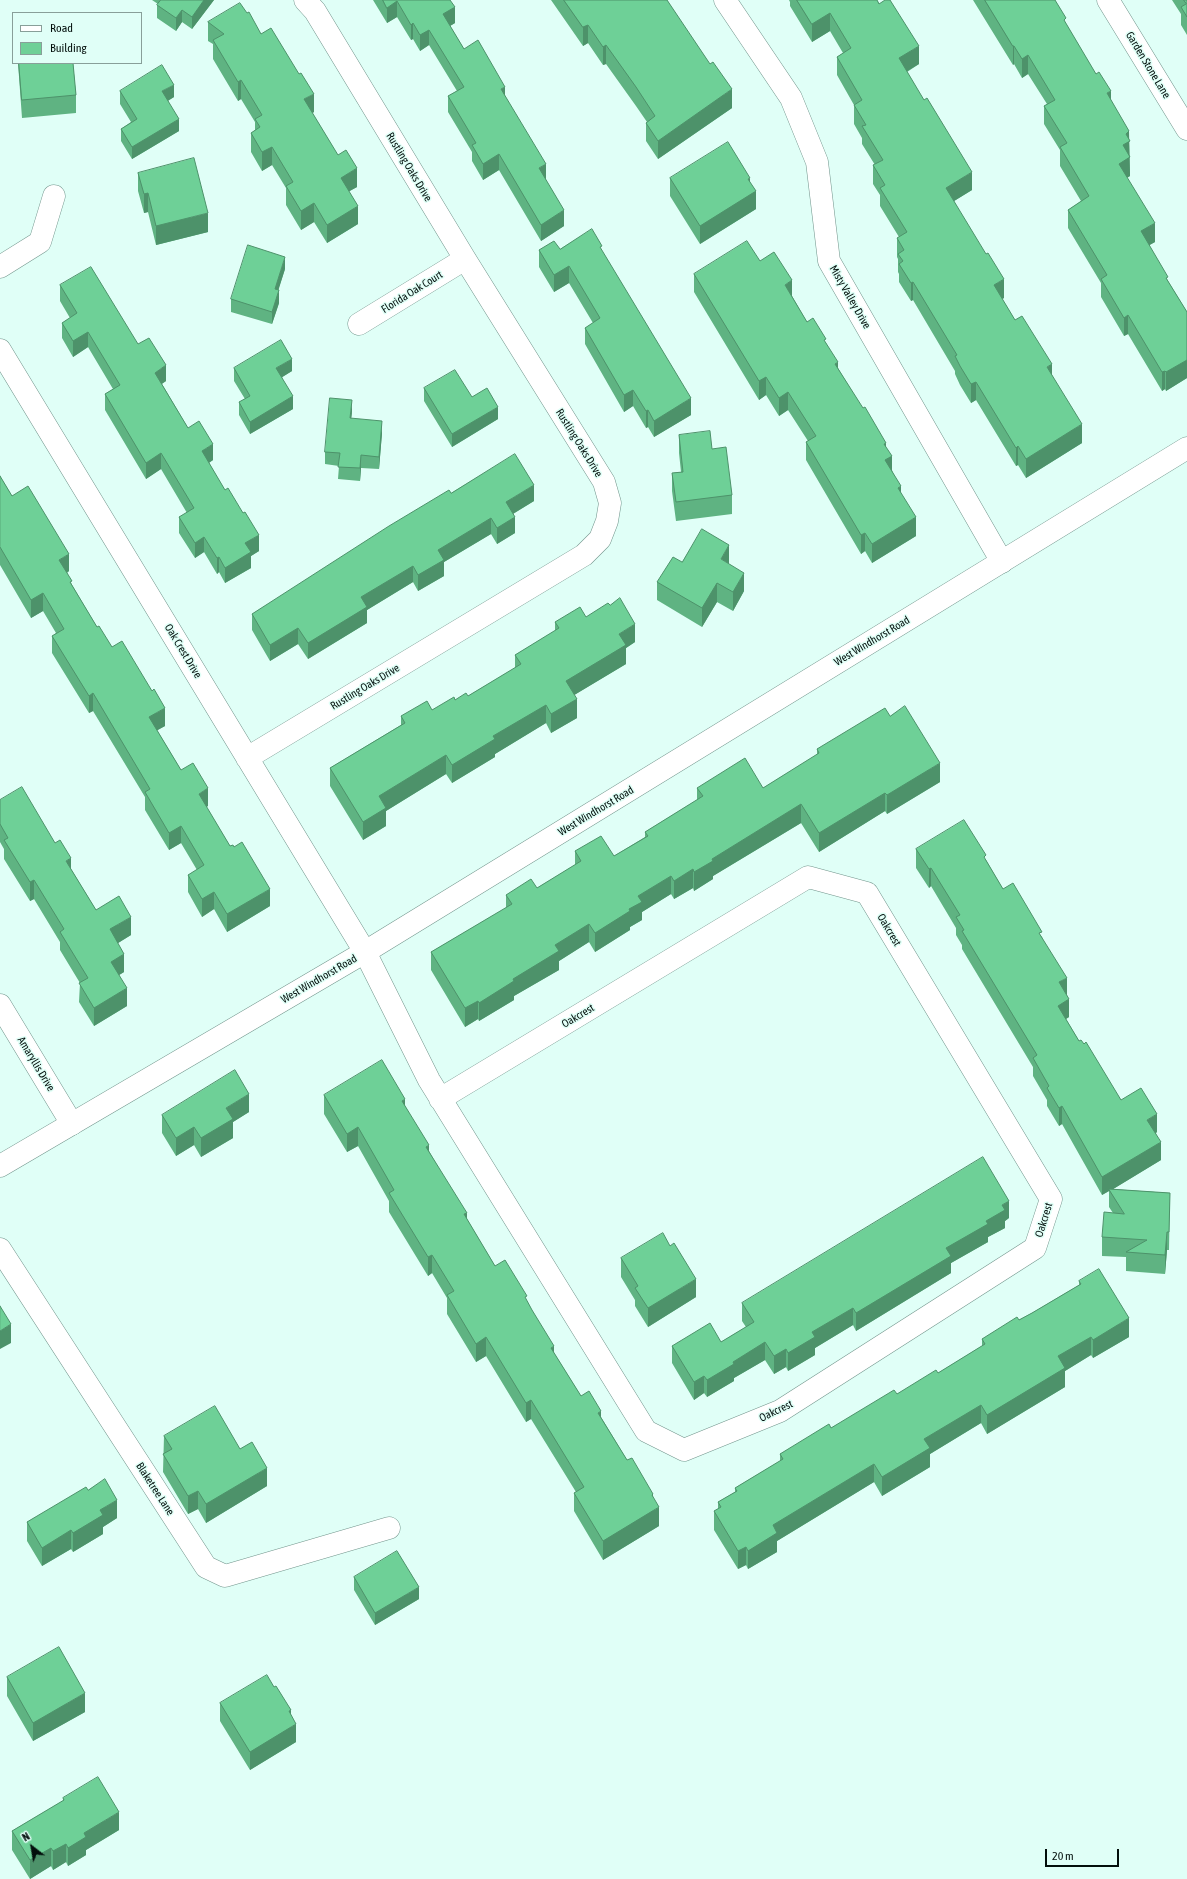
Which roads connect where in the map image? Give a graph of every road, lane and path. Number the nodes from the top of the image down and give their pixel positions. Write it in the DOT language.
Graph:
graph roads {
  1 [pos="305,0"];
  2 [pos="725,0"];
  3 [pos="1108,0"];
  4 [pos="1187,129"];
  5 [pos="54,196"];
  6 [pos="465,259"];
  7 [pos="0,267"];
  8 [pos="359,324"];
  9 [pos="0,350"];
  10 [pos="1187,448"];
  11 [pos="1002,562"];
  12 [pos="247,758"];
  13 [pos="365,952"];
  14 [pos="0,1005"];
  15 [pos="440,1098"];
  16 [pos="72,1124"];
  17 [pos="0,1166"];
  18 [pos="0,1249"];
  19 [pos="389,1528"];
  1 -- 6 [label="street, Rustling Oaks Drive"];
  2 -- 11 [label="street, Misty Valley Drive"];
  3 -- 4 [label="street, Garden Stone Lane"];
  5 -- 7 [label="street"];
  6 -- 8 [label="street, Florida Oak Court"];
  6 -- 12 [label="street, Rustling Oaks Drive"];
  9 -- 12 [label="street, Oak Crest Drive"];
  10 -- 11 [label="street, West Windhorst Road"];
  11 -- 13 [label="street, West Windhorst Road"];
  12 -- 13 [label="street, Oak Crest Drive"];
  13 -- 15 [label="street, Oakcrest"];
  13 -- 16 [label="street, West Windhorst Road"];
  14 -- 16 [label="street, Amaryllis Drive"];
  15 -- 15 [label="street, Oakcrest"];
  16 -- 17 [label="street, West Windhorst Road"];
  18 -- 19 [label="street, Blaketree Lane"];
}
